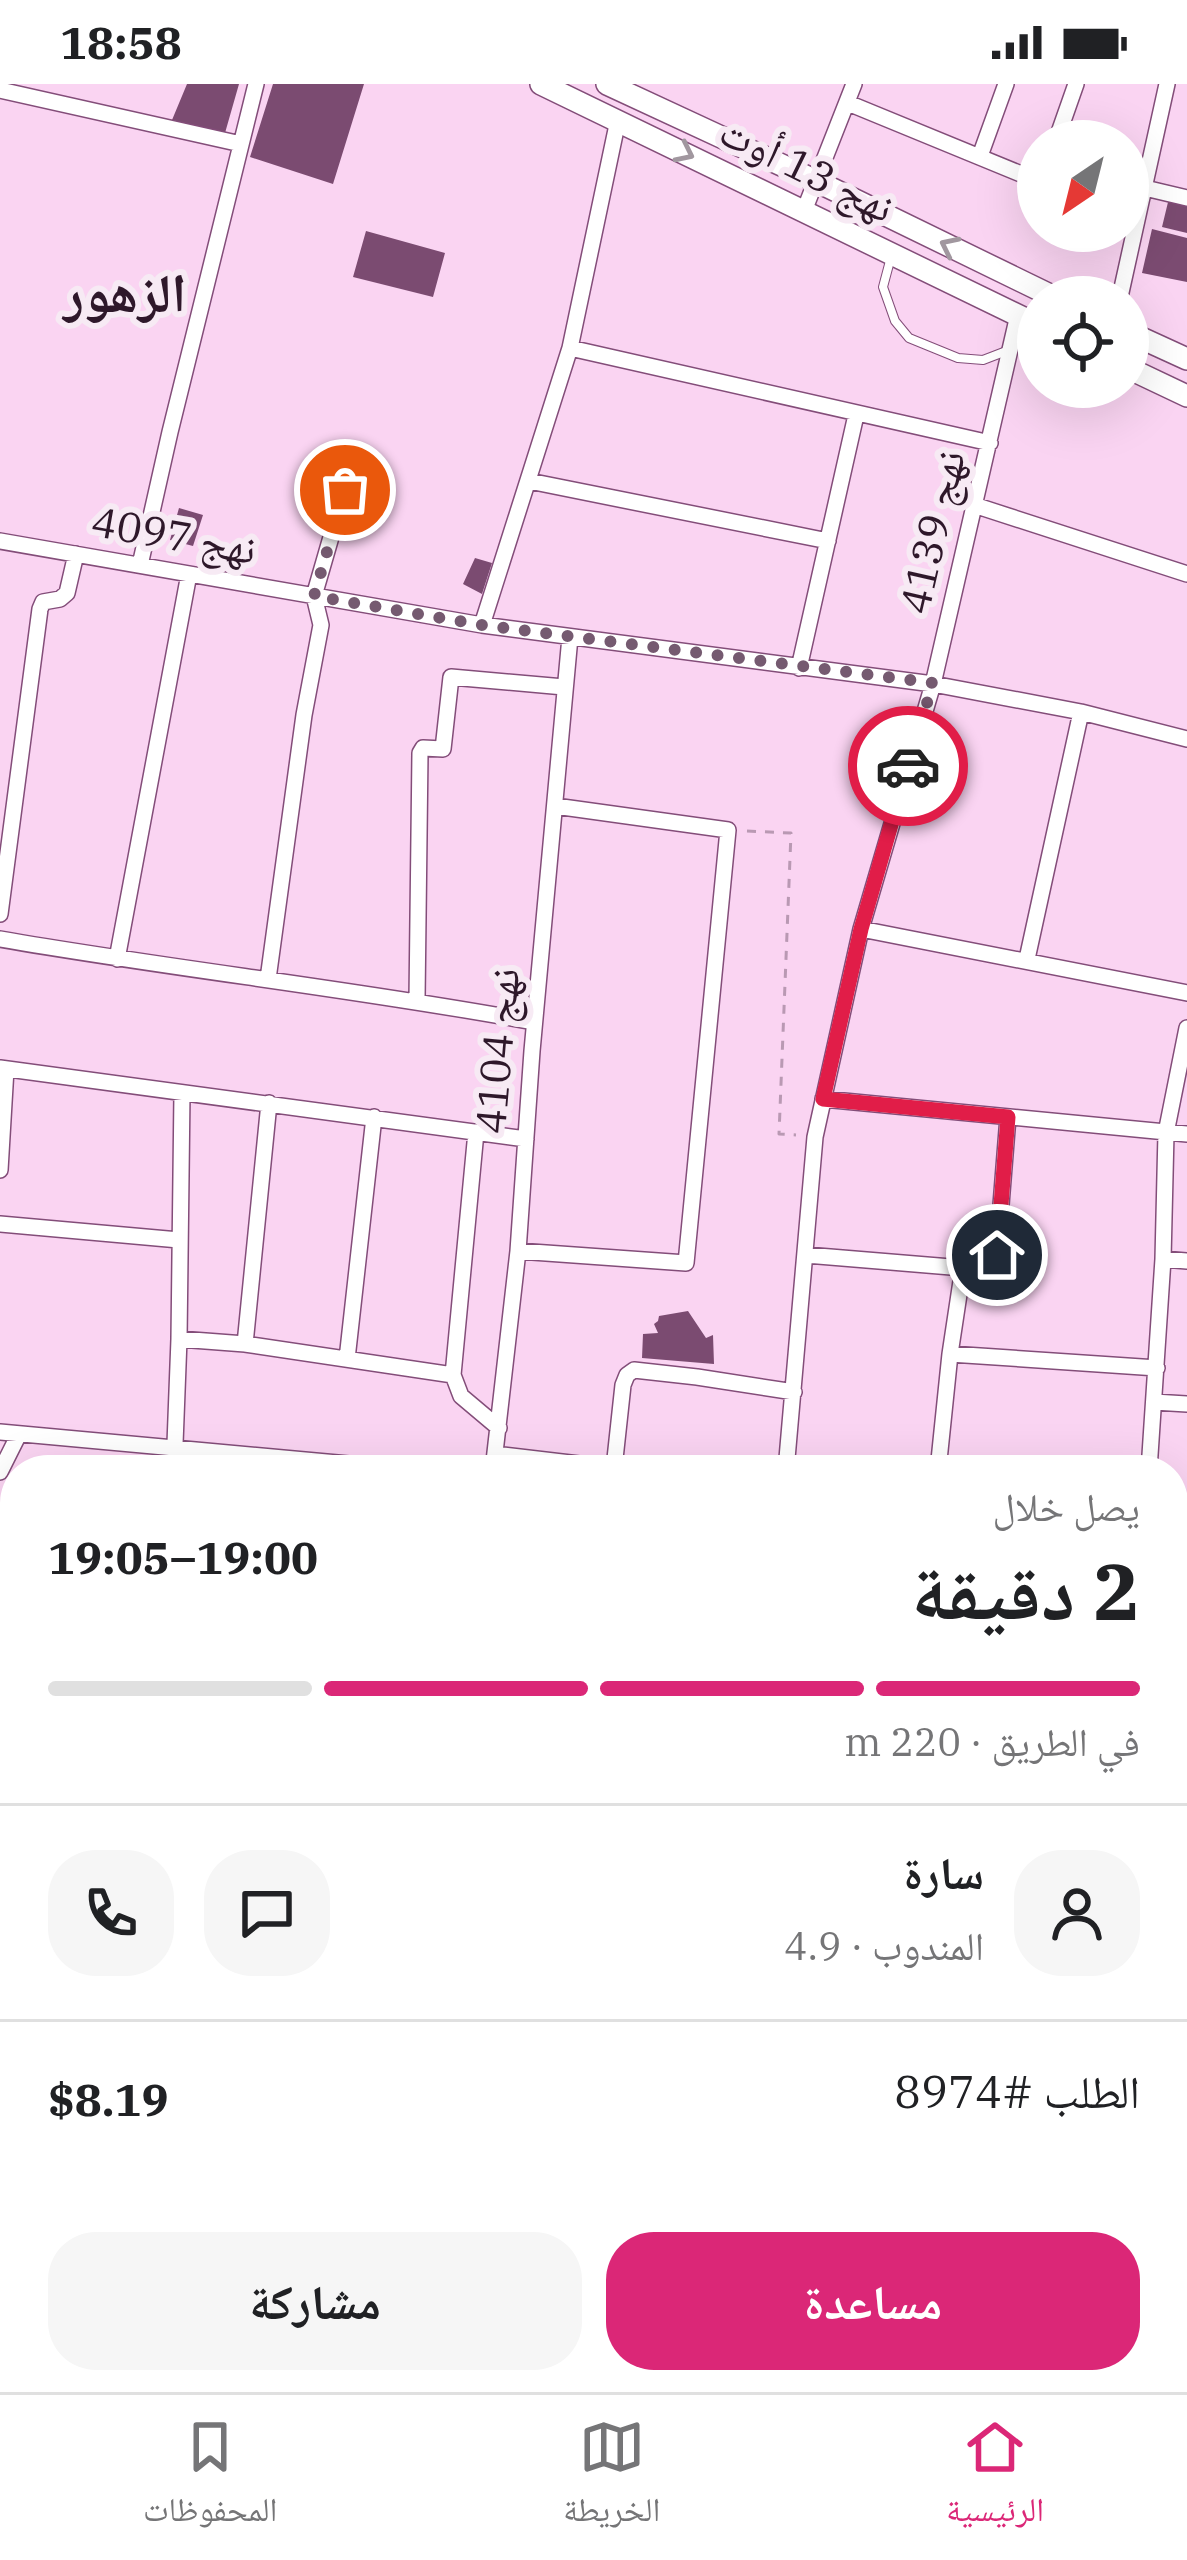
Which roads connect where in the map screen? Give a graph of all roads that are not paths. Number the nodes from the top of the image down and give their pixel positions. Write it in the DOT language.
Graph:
graph roads {
  1 [pos="256,84"];
  2 [pos="542,84"];
  3 [pos="608,84"];
  4 [pos="854,84"];
  5 [pos="1006,84"];
  6 [pos="1076,84"];
  7 [pos="1167,84"];
  8 [pos="0,90"];
  9 [pos="848,103"];
  10 [pos="618,120"];
  11 [pos="1063,120"];
  12 [pos="241,144"];
  13 [pos="980,156"];
  14 [pos="1017,172"];
  15 [pos="1149,173"];
  16 [pos="816,181"];
  17 [pos="1149,189"];
  18 [pos="1187,197"];
  19 [pos="804,211"];
  20 [pos="892,254"];
  21 [pos="1017,279"];
  22 [pos="1017,315"];
  23 [pos="1017,338"];
  24 [pos="1149,342"];
  25 [pos="570,348"];
  26 [pos="1010,350"];
  27 [pos="1187,359"];
  28 [pos="1149,378"];
  29 [pos="1187,396"];
  30 [pos="856,415"];
  31 [pos="990,443"];
  32 [pos="356,454"];
  33 [pos="529,481"];
  34 [pos="974,505"];
  35 [pos="0,541"];
  36 [pos="828,541"];
  37 [pos="76,554"];
  38 [pos="140,565"];
  39 [pos="189,574"];
  40 [pos="1187,574"];
  41 [pos="314,596"];
  42 [pos="482,625"];
  43 [pos="570,637"];
  44 [pos="799,668"];
  45 [pos="933,683"];
  46 [pos="564,687"];
  47 [pos="1081,712"];
  48 [pos="1187,740"];
  49 [pos="554,806"];
  50 [pos="0,914"];
  51 [pos="861,929"];
  52 [pos="0,939"];
  53 [pos="117,959"];
  54 [pos="1027,959"];
  55 [pos="268,979"];
  56 [pos="1187,993"];
  57 [pos="417,1000"];
  58 [pos="534,1022"];
  59 [pos="1187,1028"];
  60 [pos="3,1068"];
  61 [pos="182,1093"];
  62 [pos="823,1099"];
  63 [pos="269,1103"];
  64 [pos="374,1117"];
  65 [pos="1008,1117"];
  66 [pos="476,1132"];
  67 [pos="1166,1133"];
  68 [pos="1187,1135"];
  69 [pos="526,1138"];
  70 [pos="0,1170"];
  71 [pos="0,1224"];
  72 [pos="179,1240"];
  73 [pos="518,1251"];
  74 [pos="806,1255"];
  75 [pos="1163,1259"];
  76 [pos="1187,1261"];
  77 [pos="963,1268"];
  78 [pos="179,1339"];
  79 [pos="245,1344"];
  80 [pos="950,1354"];
  81 [pos="347,1359"];
  82 [pos="1157,1368"];
  83 [pos="452,1375"];
  84 [pos="794,1392"];
  85 [pos="1154,1402"];
  86 [pos="1187,1404"];
  87 [pos="499,1428"];
  88 [pos="0,1432"];
  89 [pos="19,1434"];
  90 [pos="175,1446"];
  91 [pos="8,1455"];
  92 [pos="175,1455"];
  93 [pos="265,1455"];
  94 [pos="495,1455"];
  95 [pos="622,1455"];
  96 [pos="788,1455"];
  97 [pos="940,1455"];
  98 [pos="1150,1455"];
  1 -- 12 [label="street"];
  2 -- 10 [label="main road, نهج 13 أوت"];
  3 -- 16 [label="main road, نهج 13 أوت"];
  4 -- 9 [label="street"];
  5 -- 13 [label="street"];
  6 -- 11 [label="street"];
  7 -- 15 [label="street"];
  8 -- 12 [label="street"];
  9 -- 13 [label="street"];
  9 -- 16 [label="street"];
  10 -- 19 [label="main road, نهج 13 أوت, one-way"];
  10 -- 25 [label="street"];
  12 -- 38 [label="street"];
  13 -- 14 [label="street"];
  16 -- 19 [label="street"];
  21 -- 16 [label="main road, نهج 13 أوت, one-way"];
  17 -- 18 [label="street"];
  19 -- 20 [label="main road, نهج 13 أوت"];
  20 -- 22 [label="main road, نهج 13 أوت"];
  20 -- 26 [label="lane"];
  23 -- 26 [label="street, نهج 4139"];
  24 -- 27 [label="main road"];
  25 -- 30 [label="street"];
  25 -- 33 [label="street"];
  26 -- 31 [label="street, نهج 4139"];
  28 -- 29 [label="main road"];
  30 -- 31 [label="street"];
  30 -- 36 [label="street"];
  31 -- 34 [label="street, نهج 4139"];
  32 -- 41 [label="street"];
  33 -- 36 [label="street"];
  33 -- 42 [label="street"];
  34 -- 40 [label="street"];
  34 -- 45 [label="street, نهج 4139"];
  35 -- 37 [label="street, نهج 4097"];
  36 -- 44 [label="street"];
  37 -- 38 [label="street, نهج 4097"];
  37 -- 50 [label="street"];
  38 -- 39 [label="street, نهج 4097"];
  39 -- 41 [label="street, نهج 4097"];
  39 -- 53 [label="street"];
  41 -- 42 [label="street, نهج 4097"];
  41 -- 55 [label="street"];
  42 -- 43 [label="street, نهج 4097"];
  43 -- 44 [label="street, نهج 4097"];
  43 -- 46 [label="street, نهج 4104"];
  44 -- 45 [label="street, نهج 4097"];
  45 -- 47 [label="street, نهج 4097"];
  45 -- 51 [label="street, نهج 4139"];
  46 -- 49 [label="street, نهج 4104"];
  46 -- 57 [label="street"];
  47 -- 48 [label="street, نهج 4097"];
  47 -- 54 [label="street"];
  49 -- 58 [label="street, نهج 4104"];
  49 -- 73 [label="street"];
  51 -- 54 [label="street"];
  51 -- 62 [label="street, نهج 4139"];
  52 -- 53 [label="street"];
  53 -- 55 [label="street"];
  54 -- 56 [label="street"];
  55 -- 57 [label="street"];
  57 -- 58 [label="street"];
  58 -- 69 [label="street, نهج 4104"];
  59 -- 67 [label="street"];
  60 -- 61 [label="street"];
  60 -- 70 [label="street"];
  61 -- 63 [label="street"];
  61 -- 72 [label="street"];
  62 -- 65 [label="street"];
  62 -- 74 [label="street, نهج 4139"];
  63 -- 64 [label="street"];
  63 -- 79 [label="street"];
  64 -- 66 [label="street"];
  64 -- 81 [label="street"];
  65 -- 67 [label="street"];
  65 -- 77 [label="street"];
  66 -- 69 [label="street"];
  66 -- 83 [label="street"];
  67 -- 68 [label="street"];
  67 -- 75 [label="street"];
  69 -- 73 [label="street, نهج 4104"];
  71 -- 72 [label="street"];
  72 -- 78 [label="street"];
  73 -- 87 [label="street, نهج 4104"];
  74 -- 77 [label="street"];
  74 -- 84 [label="street, نهج 4139"];
  75 -- 76 [label="street"];
  75 -- 82 [label="street"];
  77 -- 80 [label="street"];
  78 -- 79 [label="street"];
  78 -- 90 [label="street"];
  79 -- 81 [label="street"];
  80 -- 82 [label="street"];
  80 -- 97 [label="street"];
  81 -- 83 [label="street"];
  82 -- 85 [label="street"];
  83 -- 87 [label="street"];
  84 -- 95 [label="street"];
  84 -- 96 [label="street, نهج 4139"];
  85 -- 86 [label="street"];
  85 -- 98 [label="street"];
  87 -- 94 [label="street, نهج 4104"];
  88 -- 89 [label="street"];
  89 -- 90 [label="street"];
  89 -- 91 [label="street"];
  90 -- 92 [label="street"];
  90 -- 93 [label="street"];
}
